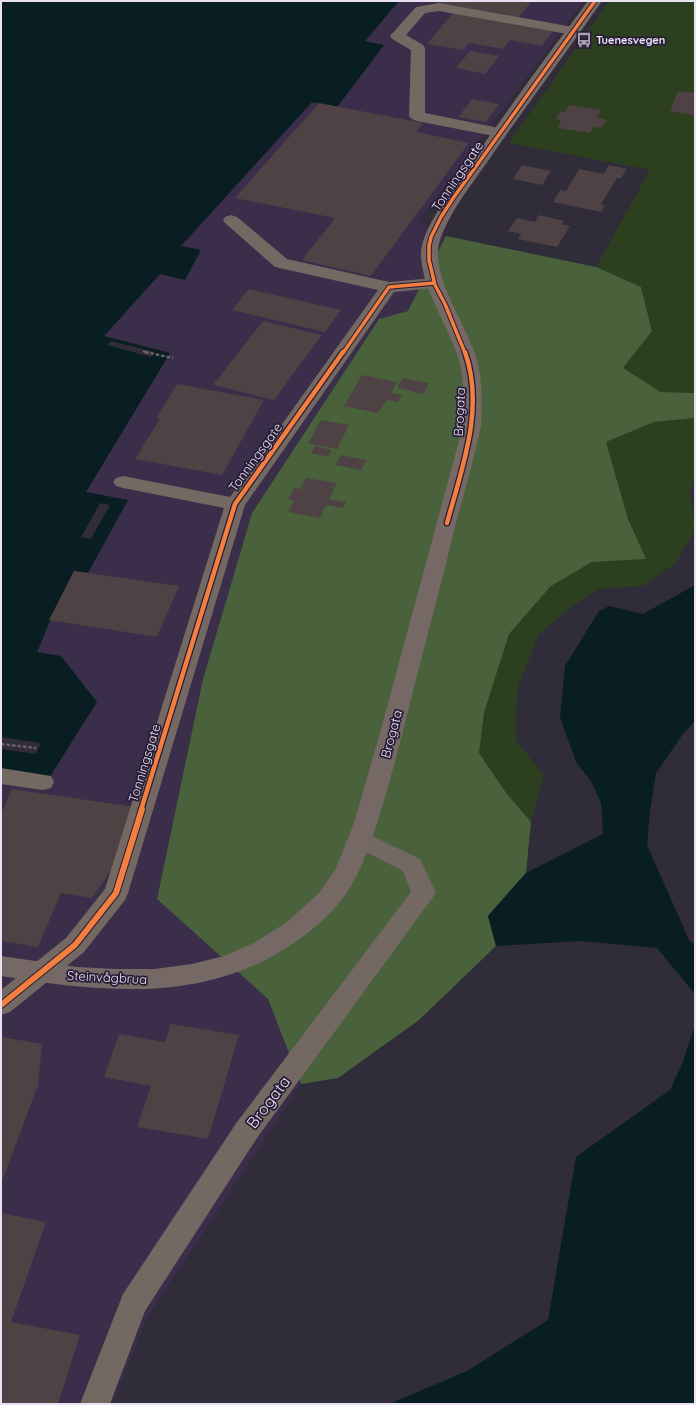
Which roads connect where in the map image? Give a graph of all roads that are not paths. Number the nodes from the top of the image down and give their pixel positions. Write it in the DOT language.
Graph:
graph roads {
  1 [pos="595,1"];
  2 [pos="573,31"];
  3 [pos="499,132"];
  4 [pos="231,220"];
  5 [pos="434,283"];
  6 [pos="389,287"];
  7 [pos="123,482"];
  8 [pos="235,504"];
  9 [pos="1,776"];
  10 [pos="43,782"];
  11 [pos="360,839"];
  12 [pos="1,966"];
  13 [pos="189,976"];
  14 [pos="1,1005"];
  15 [pos="95,1404"];
  1 -- 2 [label="main road, Tonningsgate"];
  2 -- 3 [label="main road, Tonningsgate"];
  2 -- 3 [label="street"];
  3 -- 5 [label="main road, Tonningsgate"];
  4 -- 6 [label="street"];
  5 -- 6 [label="street"];
  5 -- 11 [label="main road, Brogata"];
  6 -- 8 [label="street, Tonningsgate"];
  7 -- 8 [label="street"];
  8 -- 14 [label="street, Tonningsgate"];
  9 -- 10 [label="street"];
  11 -- 13 [label="main road, Brogata"];
  11 -- 15 [label="street, Brogata"];
  12 -- 13 [label="main road, Steinvågbrua"];
}
